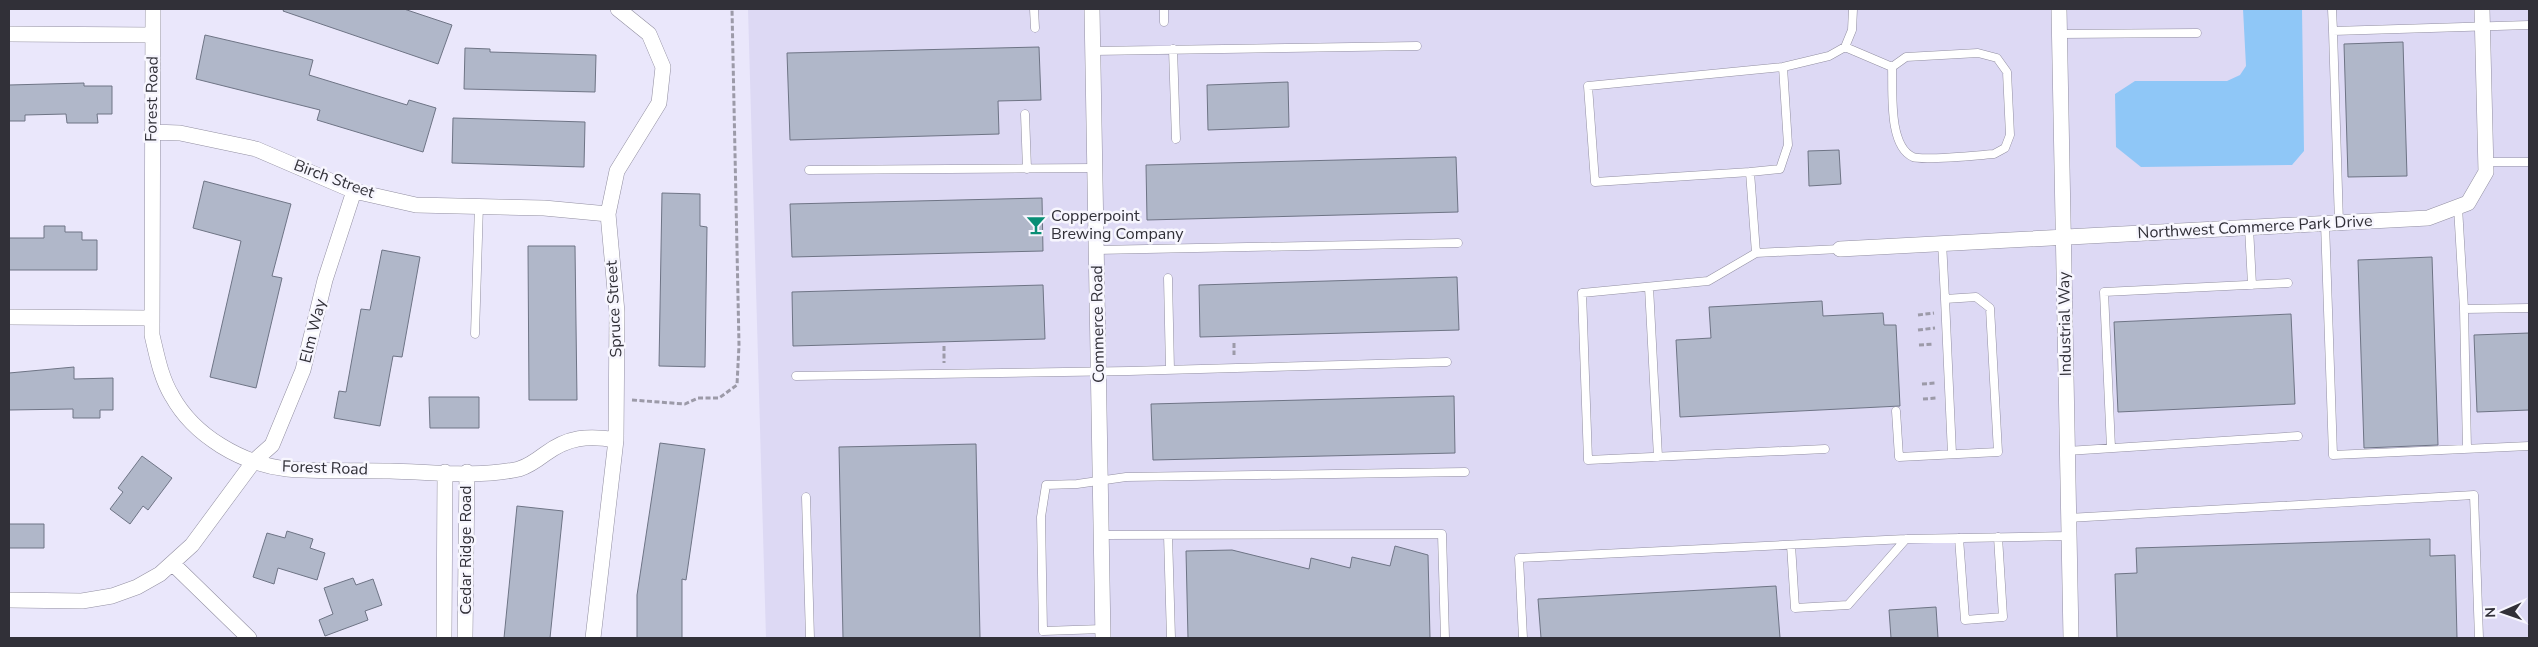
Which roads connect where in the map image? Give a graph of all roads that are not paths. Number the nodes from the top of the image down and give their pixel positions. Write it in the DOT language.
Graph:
graph roads {
  1 [pos="154,9"];
  2 [pos="618,9"];
  3 [pos="1034,9"];
  4 [pos="1092,9"];
  5 [pos="1164,9"];
  6 [pos="1853,9"];
  7 [pos="2059,9"];
  8 [pos="2332,9"];
  9 [pos="2482,9"];
  10 [pos="1164,22"];
  11 [pos="2529,24"];
  12 [pos="2483,26"];
  13 [pos="1035,28"];
  14 [pos="2333,31"];
  15 [pos="2197,33"];
  16 [pos="9,34"];
  17 [pos="2059,34"];
  18 [pos="153,35"];
  19 [pos="1417,46"];
  20 [pos="1845,47"];
  21 [pos="1173,50"];
  22 [pos="1093,51"];
  23 [pos="1783,67"];
  24 [pos="1892,68"];
  25 [pos="1025,114"];
  26 [pos="152,132"];
  27 [pos="1176,139"];
  28 [pos="2486,162"];
  29 [pos="2529,162"];
  30 [pos="1095,168"];
  31 [pos="1027,169"];
  32 [pos="809,170"];
  33 [pos="1750,172"];
  34 [pos="354,191"];
  35 [pos="479,205"];
  36 [pos="2458,207"];
  37 [pos="608,214"];
  38 [pos="2332,223"];
  39 [pos="2249,227"];
  40 [pos="2063,236"];
  41 [pos="1942,242"];
  42 [pos="1458,243"];
  43 [pos="1840,249"];
  44 [pos="1096,250"];
  45 [pos="1756,253"];
  46 [pos="1168,278"];
  47 [pos="2288,283"];
  48 [pos="2252,285"];
  49 [pos="1649,287"];
  50 [pos="1945,299"];
  51 [pos="2529,308"];
  52 [pos="2464,309"];
  53 [pos="9,317"];
  54 [pos="150,318"];
  55 [pos="475,334"];
  56 [pos="1447,362"];
  57 [pos="1170,370"];
  58 [pos="1098,371"];
  59 [pos="796,376"];
  60 [pos="1896,411"];
  61 [pos="2298,436"];
  62 [pos="616,440"];
  63 [pos="2529,446"];
  64 [pos="2111,448"];
  65 [pos="1825,449"];
  66 [pos="2467,449"];
  67 [pos="2067,451"];
  68 [pos="1952,454"];
  69 [pos="1658,457"];
  70 [pos="254,461"];
  71 [pos="445,472"];
  72 [pos="467,472"];
  73 [pos="1464,472"];
  74 [pos="1101,481"];
  75 [pos="806,497"];
  76 [pos="2068,518"];
  77 [pos="1168,534"];
  78 [pos="1102,535"];
  79 [pos="2069,536"];
  80 [pos="1998,537"];
  81 [pos="1959,538"];
  82 [pos="1906,539"];
  83 [pos="1791,545"];
  84 [pos="173,564"];
  85 [pos="9,600"];
  86 [pos="444,632"];
  87 [pos="465,633"];
  88 [pos="1057,634"];
  89 [pos="1103,634"];
  90 [pos="249,638"];
  91 [pos="593,638"];
  92 [pos="810,638"];
  93 [pos="1170,638"];
  94 [pos="1444,638"];
  95 [pos="1523,638"];
  96 [pos="2071,638"];
  97 [pos="2479,638"];
  1 -- 18 [label="street, Forest Road"];
  2 -- 37 [label="street, Spruce Street"];
  3 -- 13 [label="lane"];
  4 -- 22 [label="street, Commerce Road"];
  5 -- 10 [label="lane"];
  6 -- 20 [label="lane"];
  7 -- 17 [label="street, Industrial Way"];
  8 -- 14 [label="lane"];
  9 -- 12 [label="street, Northwest Commerce Park Drive"];
  11 -- 12 [label="lane"];
  12 -- 14 [label="lane"];
  12 -- 28 [label="street, Northwest Commerce Park Drive"];
  14 -- 38 [label="lane"];
  15 -- 17 [label="lane"];
  16 -- 18 [label="street"];
  17 -- 40 [label="street, Industrial Way"];
  18 -- 26 [label="street, Forest Road"];
  19 -- 21 [label="lane"];
  20 -- 23 [label="lane"];
  20 -- 24 [label="lane"];
  21 -- 22 [label="lane"];
  21 -- 27 [label="lane"];
  22 -- 30 [label="street, Commerce Road"];
  23 -- 33 [label="lane"];
  23 -- 33 [label="lane"];
  24 -- 24 [label="lane"];
  25 -- 31 [label="lane"];
  26 -- 34 [label="street, Birch Street"];
  26 -- 54 [label="street, Forest Road"];
  28 -- 29 [label="lane"];
  28 -- 36 [label="street, Northwest Commerce Park Drive"];
  30 -- 31 [label="lane"];
  30 -- 44 [label="street, Commerce Road"];
  31 -- 32 [label="lane"];
  33 -- 45 [label="lane"];
  34 -- 35 [label="street, Birch Street"];
  34 -- 70 [label="street, Elm Way"];
  35 -- 37 [label="street, Birch Street"];
  35 -- 55 [label="lane"];
  36 -- 38 [label="street, Northwest Commerce Park Drive"];
  36 -- 52 [label="lane"];
  37 -- 62 [label="street, Spruce Street"];
  38 -- 39 [label="street, Northwest Commerce Park Drive"];
  38 -- 66 [label="lane"];
  39 -- 40 [label="street, Northwest Commerce Park Drive"];
  39 -- 48 [label="lane"];
  40 -- 41 [label="street, Northwest Commerce Park Drive"];
  40 -- 67 [label="street, Industrial Way"];
  41 -- 43 [label="street, Northwest Commerce Park Drive"];
  41 -- 50 [label="lane"];
  42 -- 44 [label="lane"];
  43 -- 45 [label="lane"];
  44 -- 58 [label="street, Commerce Road"];
  45 -- 49 [label="lane"];
  46 -- 57 [label="lane"];
  47 -- 48 [label="lane"];
  48 -- 64 [label="lane"];
  49 -- 69 [label="lane"];
  49 -- 69 [label="lane"];
  50 -- 68 [label="lane"];
  50 -- 68 [label="lane"];
  51 -- 52 [label="lane"];
  52 -- 66 [label="lane"];
  53 -- 54 [label="street"];
  54 -- 70 [label="street, Forest Road"];
  56 -- 57 [label="lane"];
  57 -- 58 [label="lane"];
  58 -- 59 [label="lane"];
  58 -- 74 [label="street, Commerce Road"];
  60 -- 68 [label="lane"];
  61 -- 64 [label="lane"];
  62 -- 72 [label="street, Forest Road"];
  62 -- 91 [label="street, Spruce Street"];
  63 -- 66 [label="lane"];
  64 -- 67 [label="lane"];
  65 -- 69 [label="lane"];
  67 -- 76 [label="street, Industrial Way"];
  70 -- 71 [label="street, Forest Road"];
  70 -- 84 [label="street, Elm Way"];
  71 -- 72 [label="street, Forest Road"];
  71 -- 86 [label="street, Cedar Ridge Road"];
  72 -- 87 [label="street, Cedar Ridge Road"];
  73 -- 74 [label="lane"];
  74 -- 78 [label="street, Commerce Road"];
  74 -- 88 [label="lane"];
  75 -- 92 [label="lane"];
  76 -- 79 [label="street, Industrial Way"];
  76 -- 97 [label="lane"];
  77 -- 78 [label="lane"];
  77 -- 93 [label="lane"];
  77 -- 94 [label="lane"];
  78 -- 89 [label="street, Commerce Road"];
  79 -- 80 [label="lane"];
  79 -- 96 [label="street, Industrial Way"];
  80 -- 81 [label="lane"];
  80 -- 81 [label="lane"];
  81 -- 82 [label="lane"];
  82 -- 83 [label="lane"];
  82 -- 83 [label="lane"];
  83 -- 95 [label="lane"];
  84 -- 85 [label="street, Elm Way"];
  84 -- 90 [label="street"];
  86 -- 87 [label="street, Cedar Ridge Road"];
  88 -- 89 [label="lane"];
}
